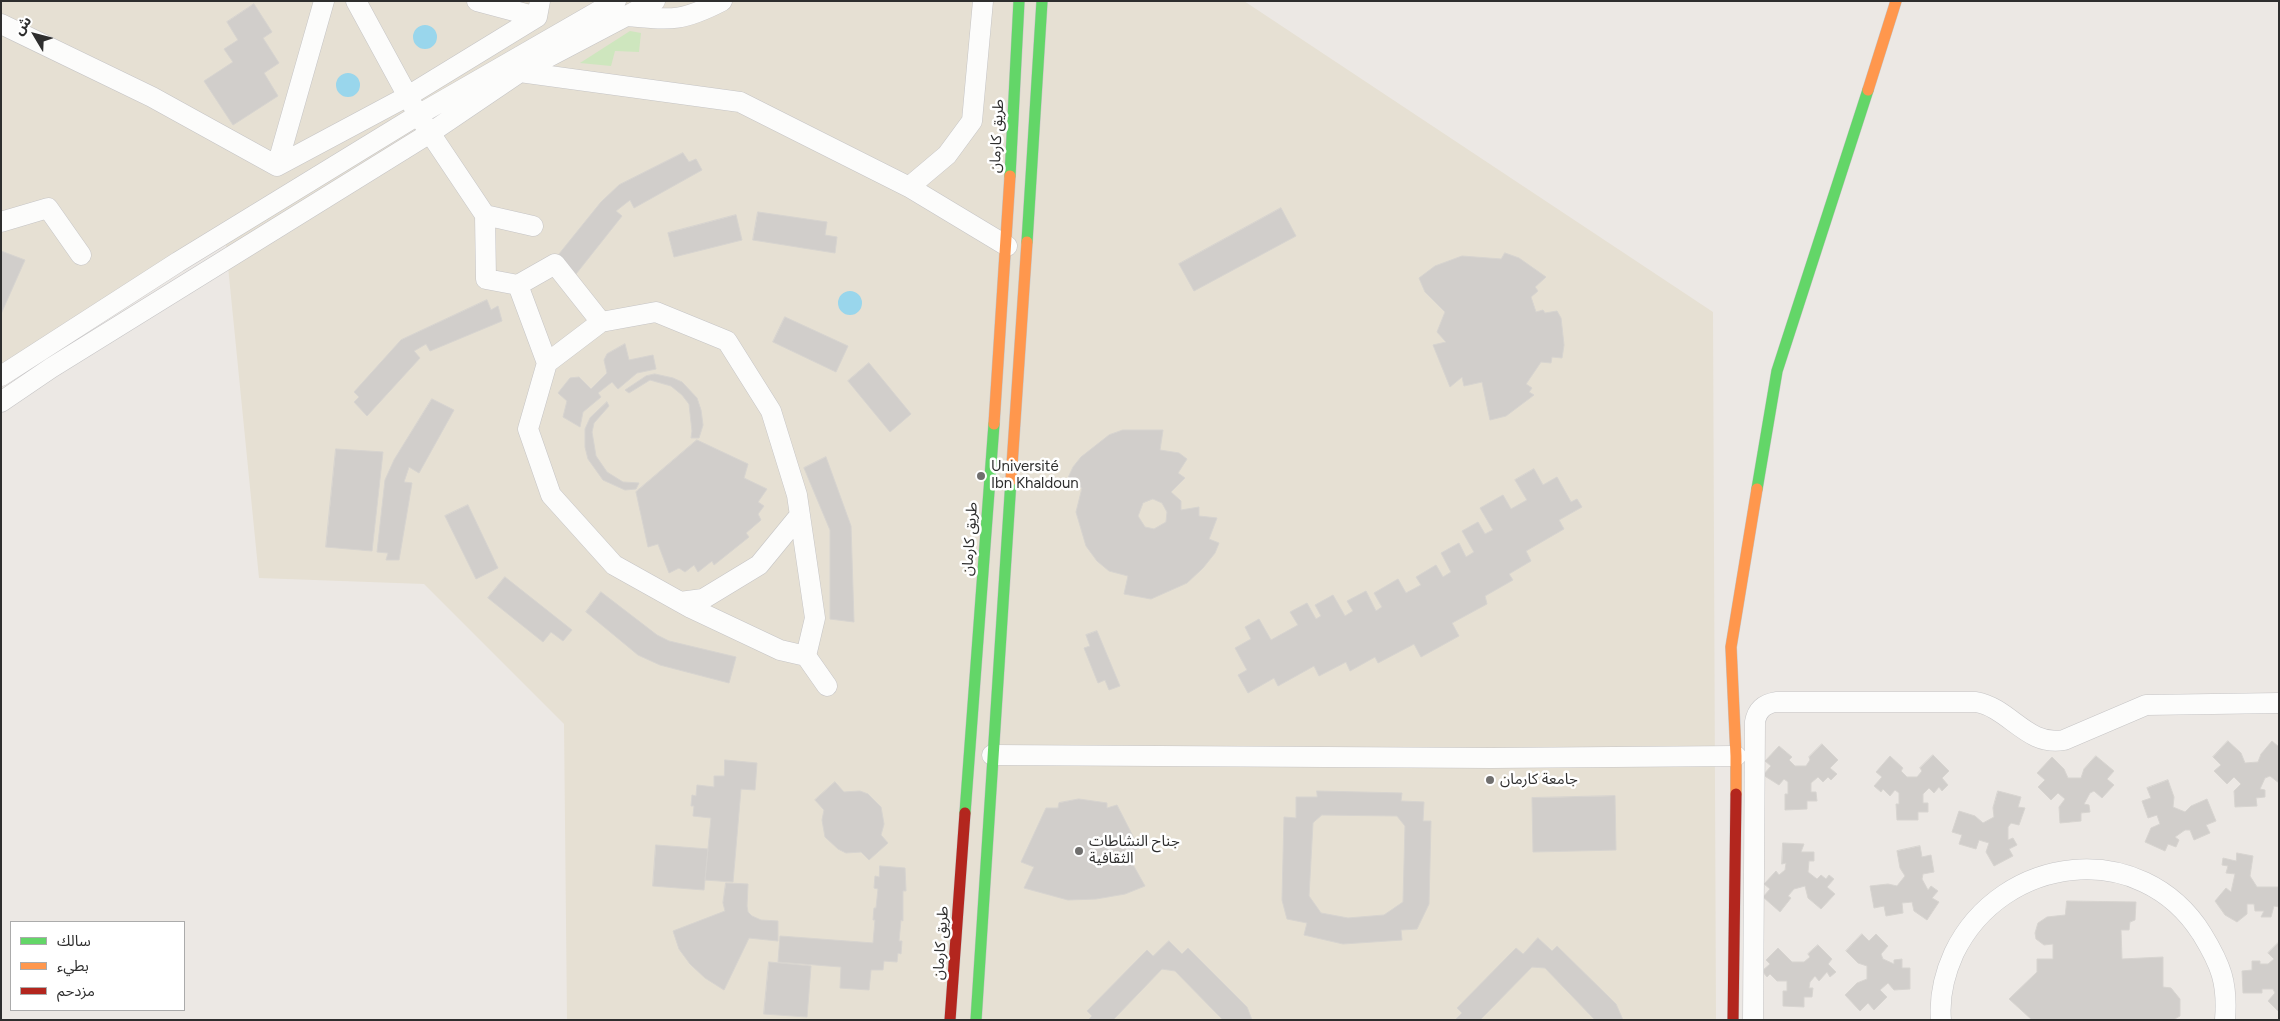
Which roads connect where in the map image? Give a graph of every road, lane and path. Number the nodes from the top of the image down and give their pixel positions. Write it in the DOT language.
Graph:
graph roads {
  1 [pos="324,1"];
  2 [pos="356,1"];
  3 [pos="477,1"];
  4 [pos="655,1"];
  5 [pos="722,1"];
  6 [pos="983,1"];
  7 [pos="1019,1"];
  8 [pos="1042,1"];
  9 [pos="1896,1"];
  10 [pos="538,9"];
  11 [pos="622,9"];
  12 [pos="1,24"];
  13 [pos="520,72"];
  14 [pos="408,96"];
  15 [pos="418,115"];
  16 [pos="430,133"];
  17 [pos="277,166"];
  18 [pos="909,187"];
  19 [pos="485,215"];
  20 [pos="1,222"];
  21 [pos="534,226"];
  22 [pos="1007,246"];
  23 [pos="82,255"];
  24 [pos="518,286"];
  25 [pos="601,322"];
  26 [pos="546,363"];
  27 [pos="1,376"];
  28 [pos="1,402"];
  29 [pos="800,515"];
  30 [pos="680,602"];
  31 [pos="806,656"];
  32 [pos="827,686"];
  33 [pos="2279,703"];
  34 [pos="992,755"];
  35 [pos="1736,756"];
  36 [pos="950,1020"];
  37 [pos="976,1020"];
  38 [pos="1733,1020"];
  39 [pos="1753,1020"];
  40 [pos="1941,1020"];
  41 [pos="2225,1020"];
  1 -- 17 [label="street"];
  2 -- 14 [label="street"];
  3 -- 10 [label="street"];
  4 -- 11 [label="street"];
  5 -- 11 [label="street"];
  6 -- 18 [label="street"];
  7 -- 22 [label="street, طريق كارمان"];
  8 -- 34 [label="street"];
  9 -- 35 [label="street"];
  10 -- 14 [label="street"];
  11 -- 13 [label="street"];
  11 -- 15 [label="street"];
  12 -- 17 [label="street"];
  13 -- 16 [label="street"];
  13 -- 18 [label="street"];
  14 -- 15 [label="street"];
  14 -- 17 [label="street"];
  15 -- 16 [label="street"];
  15 -- 27 [label="street"];
  16 -- 19 [label="street"];
  16 -- 28 [label="street"];
  18 -- 22 [label="street"];
  19 -- 21 [label="street"];
  19 -- 24 [label="street"];
  20 -- 23 [label="street"];
  22 -- 36 [label="street, طريق كارمان"];
  24 -- 25 [label="street"];
  24 -- 26 [label="street"];
  25 -- 26 [label="street"];
  25 -- 29 [label="street"];
  26 -- 30 [label="street"];
  29 -- 30 [label="street"];
  29 -- 31 [label="street"];
  30 -- 31 [label="street"];
  31 -- 32 [label="street"];
  33 -- 39 [label="street"];
  34 -- 35 [label="street"];
  34 -- 37 [label="street"];
  35 -- 38 [label="street"];
  40 -- 41 [label="street"];
}
